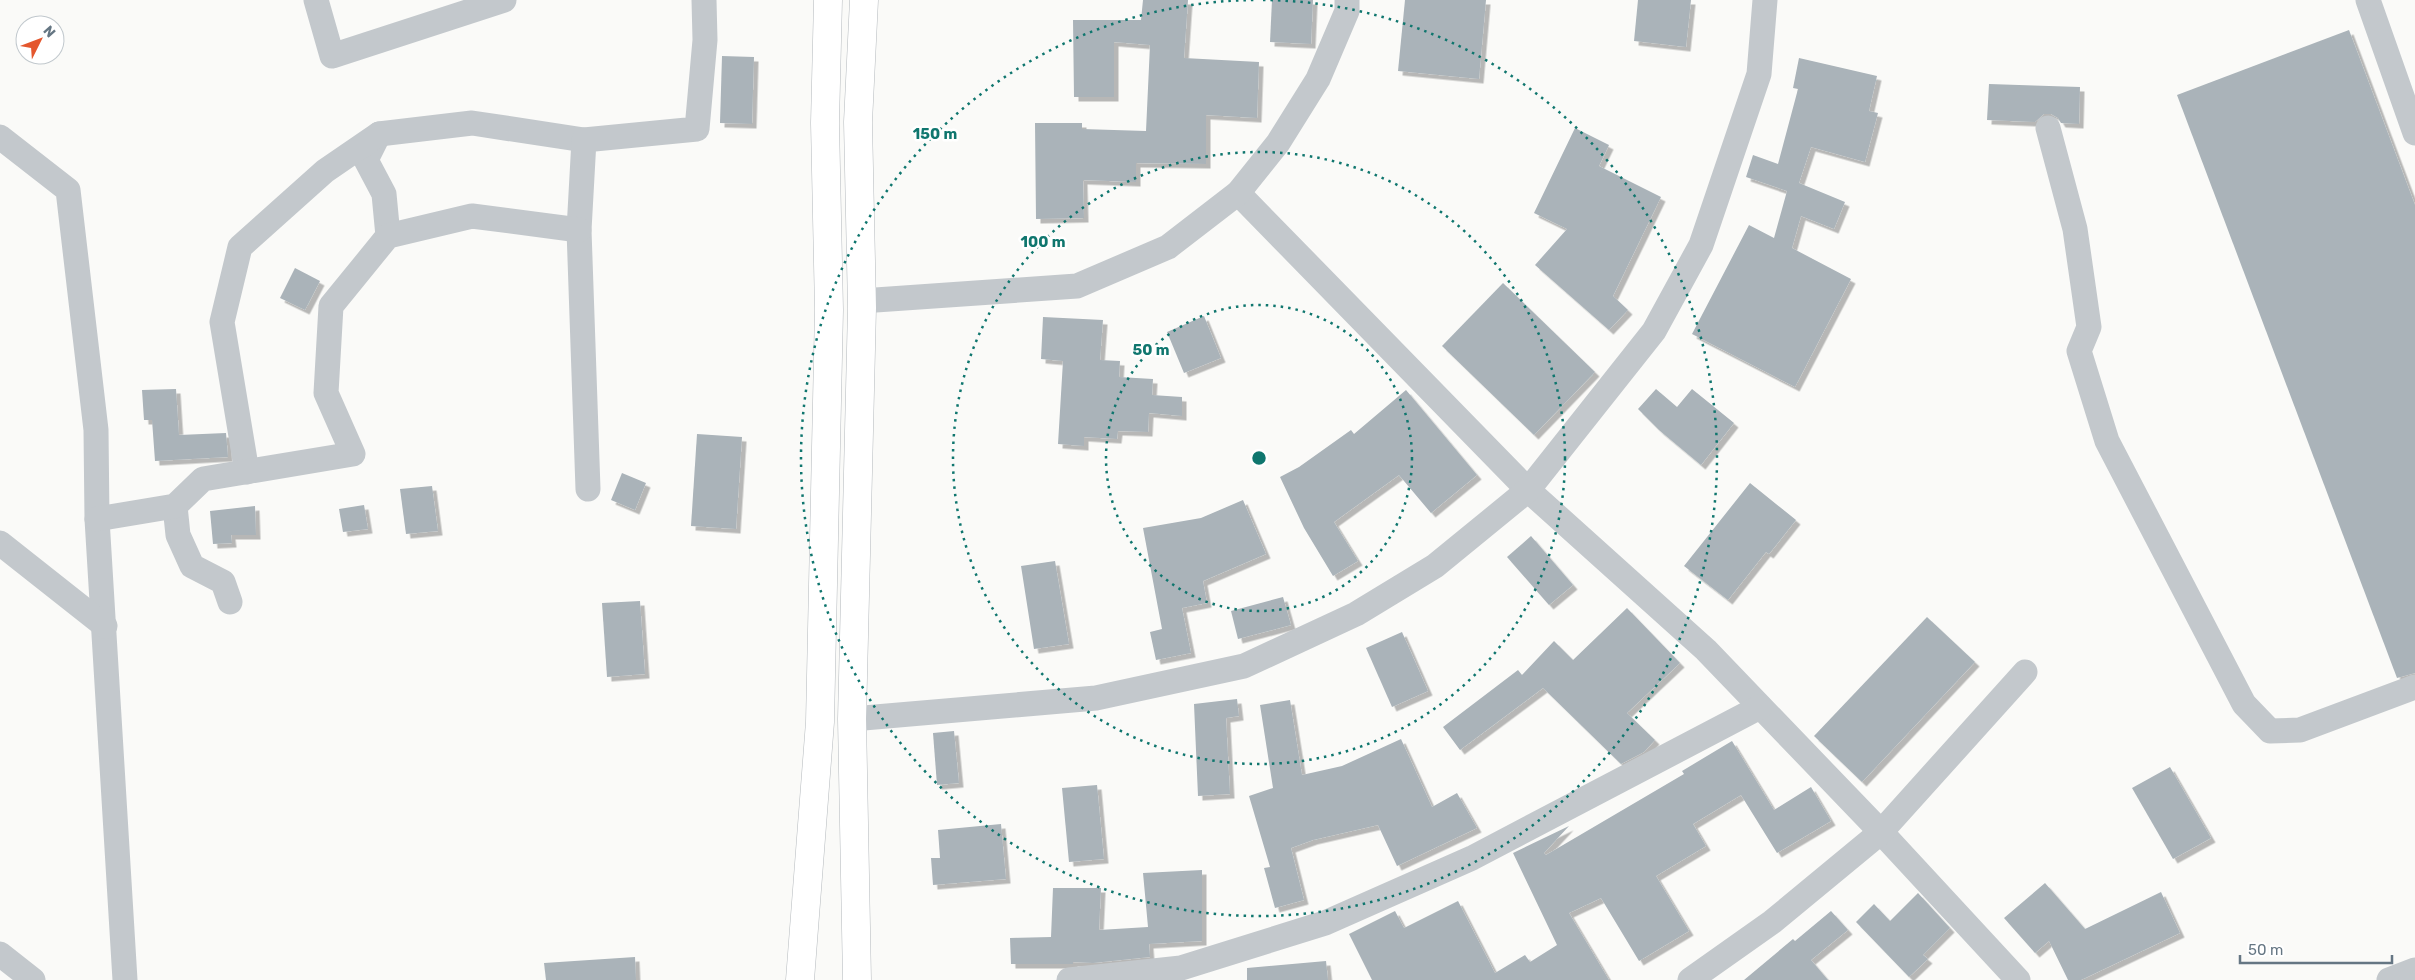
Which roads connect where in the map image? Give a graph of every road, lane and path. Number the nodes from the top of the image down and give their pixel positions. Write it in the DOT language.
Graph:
graph roads {
  1 [pos="316,0"];
  2 [pos="504,0"];
  3 [pos="704,0"];
  4 [pos="828,0"];
  5 [pos="864,0"];
  6 [pos="1347,0"];
  7 [pos="1764,0"];
  8 [pos="2368,0"];
  9 [pos="2048,128"];
  10 [pos="2415,133"];
  11 [pos="379,134"];
  12 [pos="0,137"];
  13 [pos="584,140"];
  14 [pos="1238,193"];
  15 [pos="579,230"];
  16 [pos="388,236"];
  17 [pos="862,301"];
  18 [pos="246,472"];
  19 [pos="588,489"];
  20 [pos="1528,490"];
  21 [pos="175,506"];
  22 [pos="97,519"];
  23 [pos="0,543"];
  24 [pos="230,602"];
  25 [pos="105,626"];
  26 [pos="2025,672"];
  27 [pos="2415,687"];
  28 [pos="1760,707"];
  29 [pos="852,719"];
  30 [pos="1881,832"];
  31 [pos="0,954"];
  32 [pos="2415,970"];
  33 [pos="33,980"];
  34 [pos="125,980"];
  35 [pos="800,980"];
  36 [pos="857,980"];
  37 [pos="1069,980"];
  38 [pos="1690,980"];
  39 [pos="2018,980"];
  40 [pos="2389,980"];
  1 -- 2 [label="street"];
  3 -- 13 [label="street"];
  4 -- 35 [label="highway"];
  5 -- 17 [label="highway"];
  6 -- 14 [label="street"];
  7 -- 20 [label="street"];
  8 -- 10 [label="street"];
  9 -- 27 [label="street"];
  11 -- 13 [label="street"];
  11 -- 16 [label="street"];
  11 -- 18 [label="street"];
  12 -- 22 [label="street"];
  13 -- 15 [label="street"];
  14 -- 17 [label="street"];
  14 -- 20 [label="street"];
  15 -- 16 [label="street"];
  15 -- 19 [label="street"];
  16 -- 18 [label="street"];
  17 -- 29 [label="highway"];
  18 -- 21 [label="street"];
  20 -- 28 [label="street"];
  20 -- 29 [label="street"];
  21 -- 22 [label="street"];
  21 -- 24 [label="street"];
  22 -- 25 [label="street"];
  23 -- 25 [label="street"];
  25 -- 34 [label="street"];
  26 -- 30 [label="street"];
  28 -- 30 [label="street"];
  28 -- 37 [label="street"];
  29 -- 36 [label="highway"];
  30 -- 38 [label="street"];
  30 -- 39 [label="street"];
  31 -- 33 [label="street"];
  32 -- 40 [label="street"];
}
